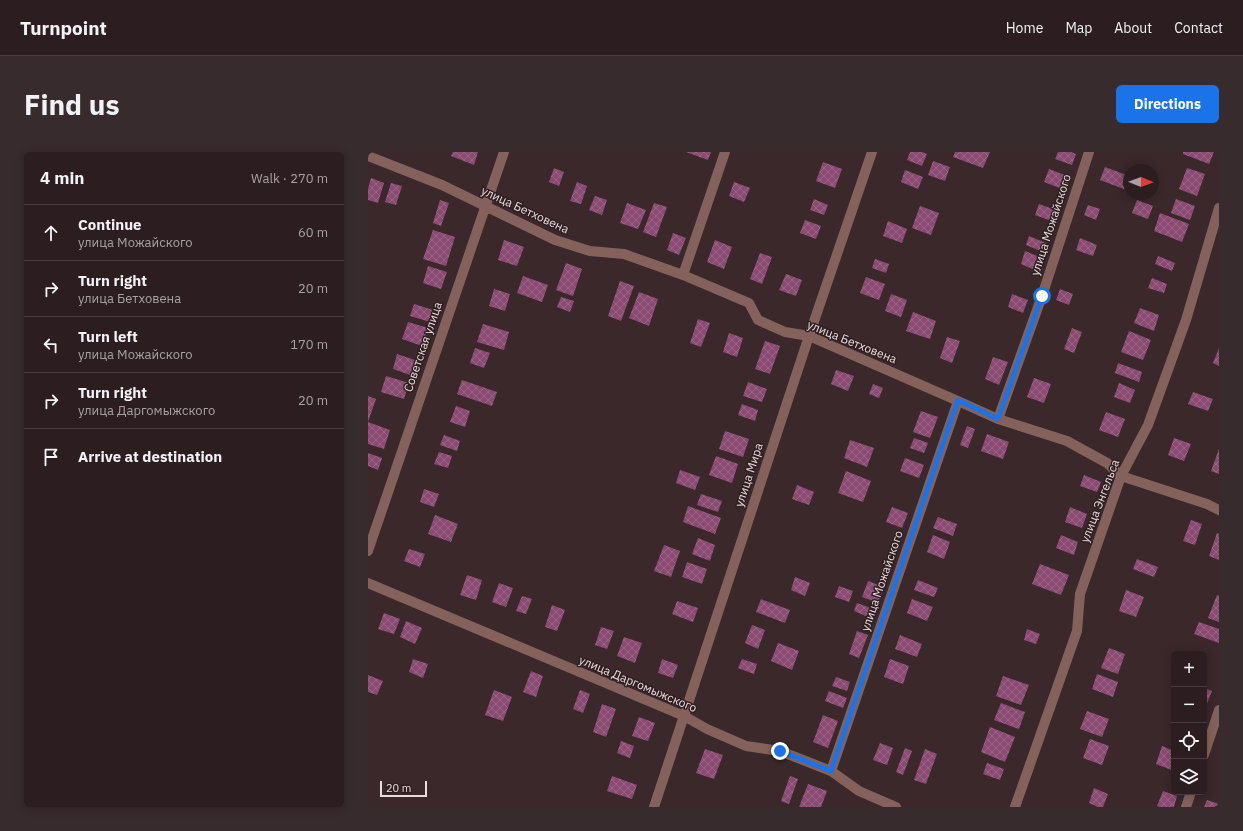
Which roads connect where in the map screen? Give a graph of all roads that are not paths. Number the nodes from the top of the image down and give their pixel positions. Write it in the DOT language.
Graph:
graph roads {
  1 [pos="504,152"];
  2 [pos="725,152"];
  3 [pos="872,152"];
  4 [pos="1089,152"];
  5 [pos="368,156"];
  6 [pos="485,206"];
  7 [pos="1219,208"];
  8 [pos="683,275"];
  9 [pos="809,336"];
  10 [pos="958,400"];
  11 [pos="998,419"];
  12 [pos="1121,476"];
  13 [pos="1219,510"];
  14 [pos="368,551"];
  15 [pos="368,583"];
  16 [pos="1219,710"];
  17 [pos="684,716"];
  18 [pos="1207,746"];
  19 [pos="831,771"];
  20 [pos="1191,795"];
  21 [pos="876,803"];
  22 [pos="654,807"];
  23 [pos="896,807"];
  24 [pos="1016,807"];
  25 [pos="1186,807"];
  1 -- 6 [label="street, Советская улица"];
  2 -- 8 [label="street"];
  3 -- 9 [label="street, улица Мира"];
  4 -- 11 [label="street, улица Можайского"];
  5 -- 6 [label="street, улица Бетховена"];
  6 -- 8 [label="street, улица Бетховена"];
  6 -- 14 [label="street, Советская улица"];
  7 -- 12 [label="street, улица Энгельса"];
  8 -- 9 [label="street, улица Бетховена"];
  9 -- 10 [label="street, улица Бетховена"];
  9 -- 17 [label="street, улица Мира"];
  10 -- 11 [label="street, улица Бетховена"];
  10 -- 19 [label="street, улица Можайского"];
  11 -- 12 [label="street, улица Бетховена"];
  12 -- 13 [label="street, улица Бетховена"];
  12 -- 24 [label="street, улица Энгельса"];
  15 -- 17 [label="street, улица Даргомыжского"];
  16 -- 18 [label="street"];
  17 -- 19 [label="street, улица Даргомыжского"];
  17 -- 22 [label="street, улица Мира"];
  19 -- 21 [label="street, улица Даргомыжского"];
  20 -- 25 [label="street"];
  21 -- 23 [label="street, улица Даргомыжского"];
}
